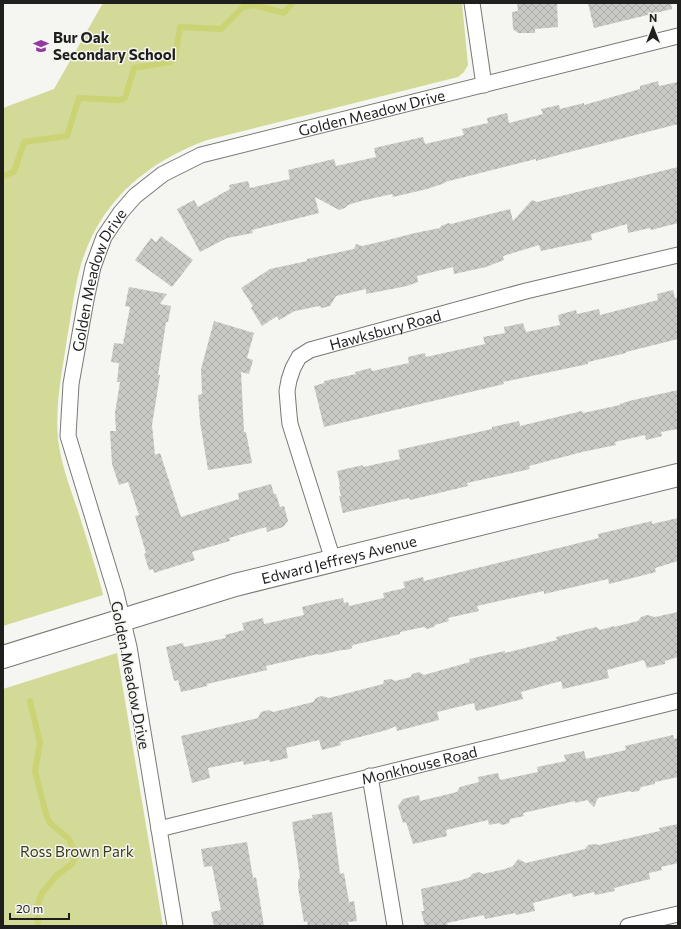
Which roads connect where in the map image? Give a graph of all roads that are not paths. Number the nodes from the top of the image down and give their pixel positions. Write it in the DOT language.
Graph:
graph roads {
  1 [pos="472,3"];
  2 [pos="678,36"];
  3 [pos="484,84"];
  4 [pos="678,255"];
  5 [pos="678,474"];
  6 [pos="333,560"];
  7 [pos="122,620"];
  8 [pos="3,658"];
  9 [pos="678,701"];
  10 [pos="370,776"];
  11 [pos="159,829"];
  12 [pos="678,914"];
  13 [pos="175,926"];
  14 [pos="395,926"];
  15 [pos="628,926"];
  1 -- 3 [label="street"];
  2 -- 3 [label="street, Golden Meadow Drive"];
  3 -- 7 [label="street, Golden Meadow Drive"];
  4 -- 6 [label="street, Hawksbury Road"];
  5 -- 6 [label="street, Edward Jeffreys Avenue"];
  6 -- 7 [label="street, Edward Jeffreys Avenue"];
  7 -- 8 [label="street, Edward Jeffreys Avenue"];
  7 -- 11 [label="street, Golden Meadow Drive"];
  9 -- 10 [label="street, Monkhouse Road"];
  10 -- 11 [label="street, Monkhouse Road"];
  10 -- 14 [label="street"];
  11 -- 13 [label="street, Golden Meadow Drive"];
  12 -- 15 [label="street"];
}
